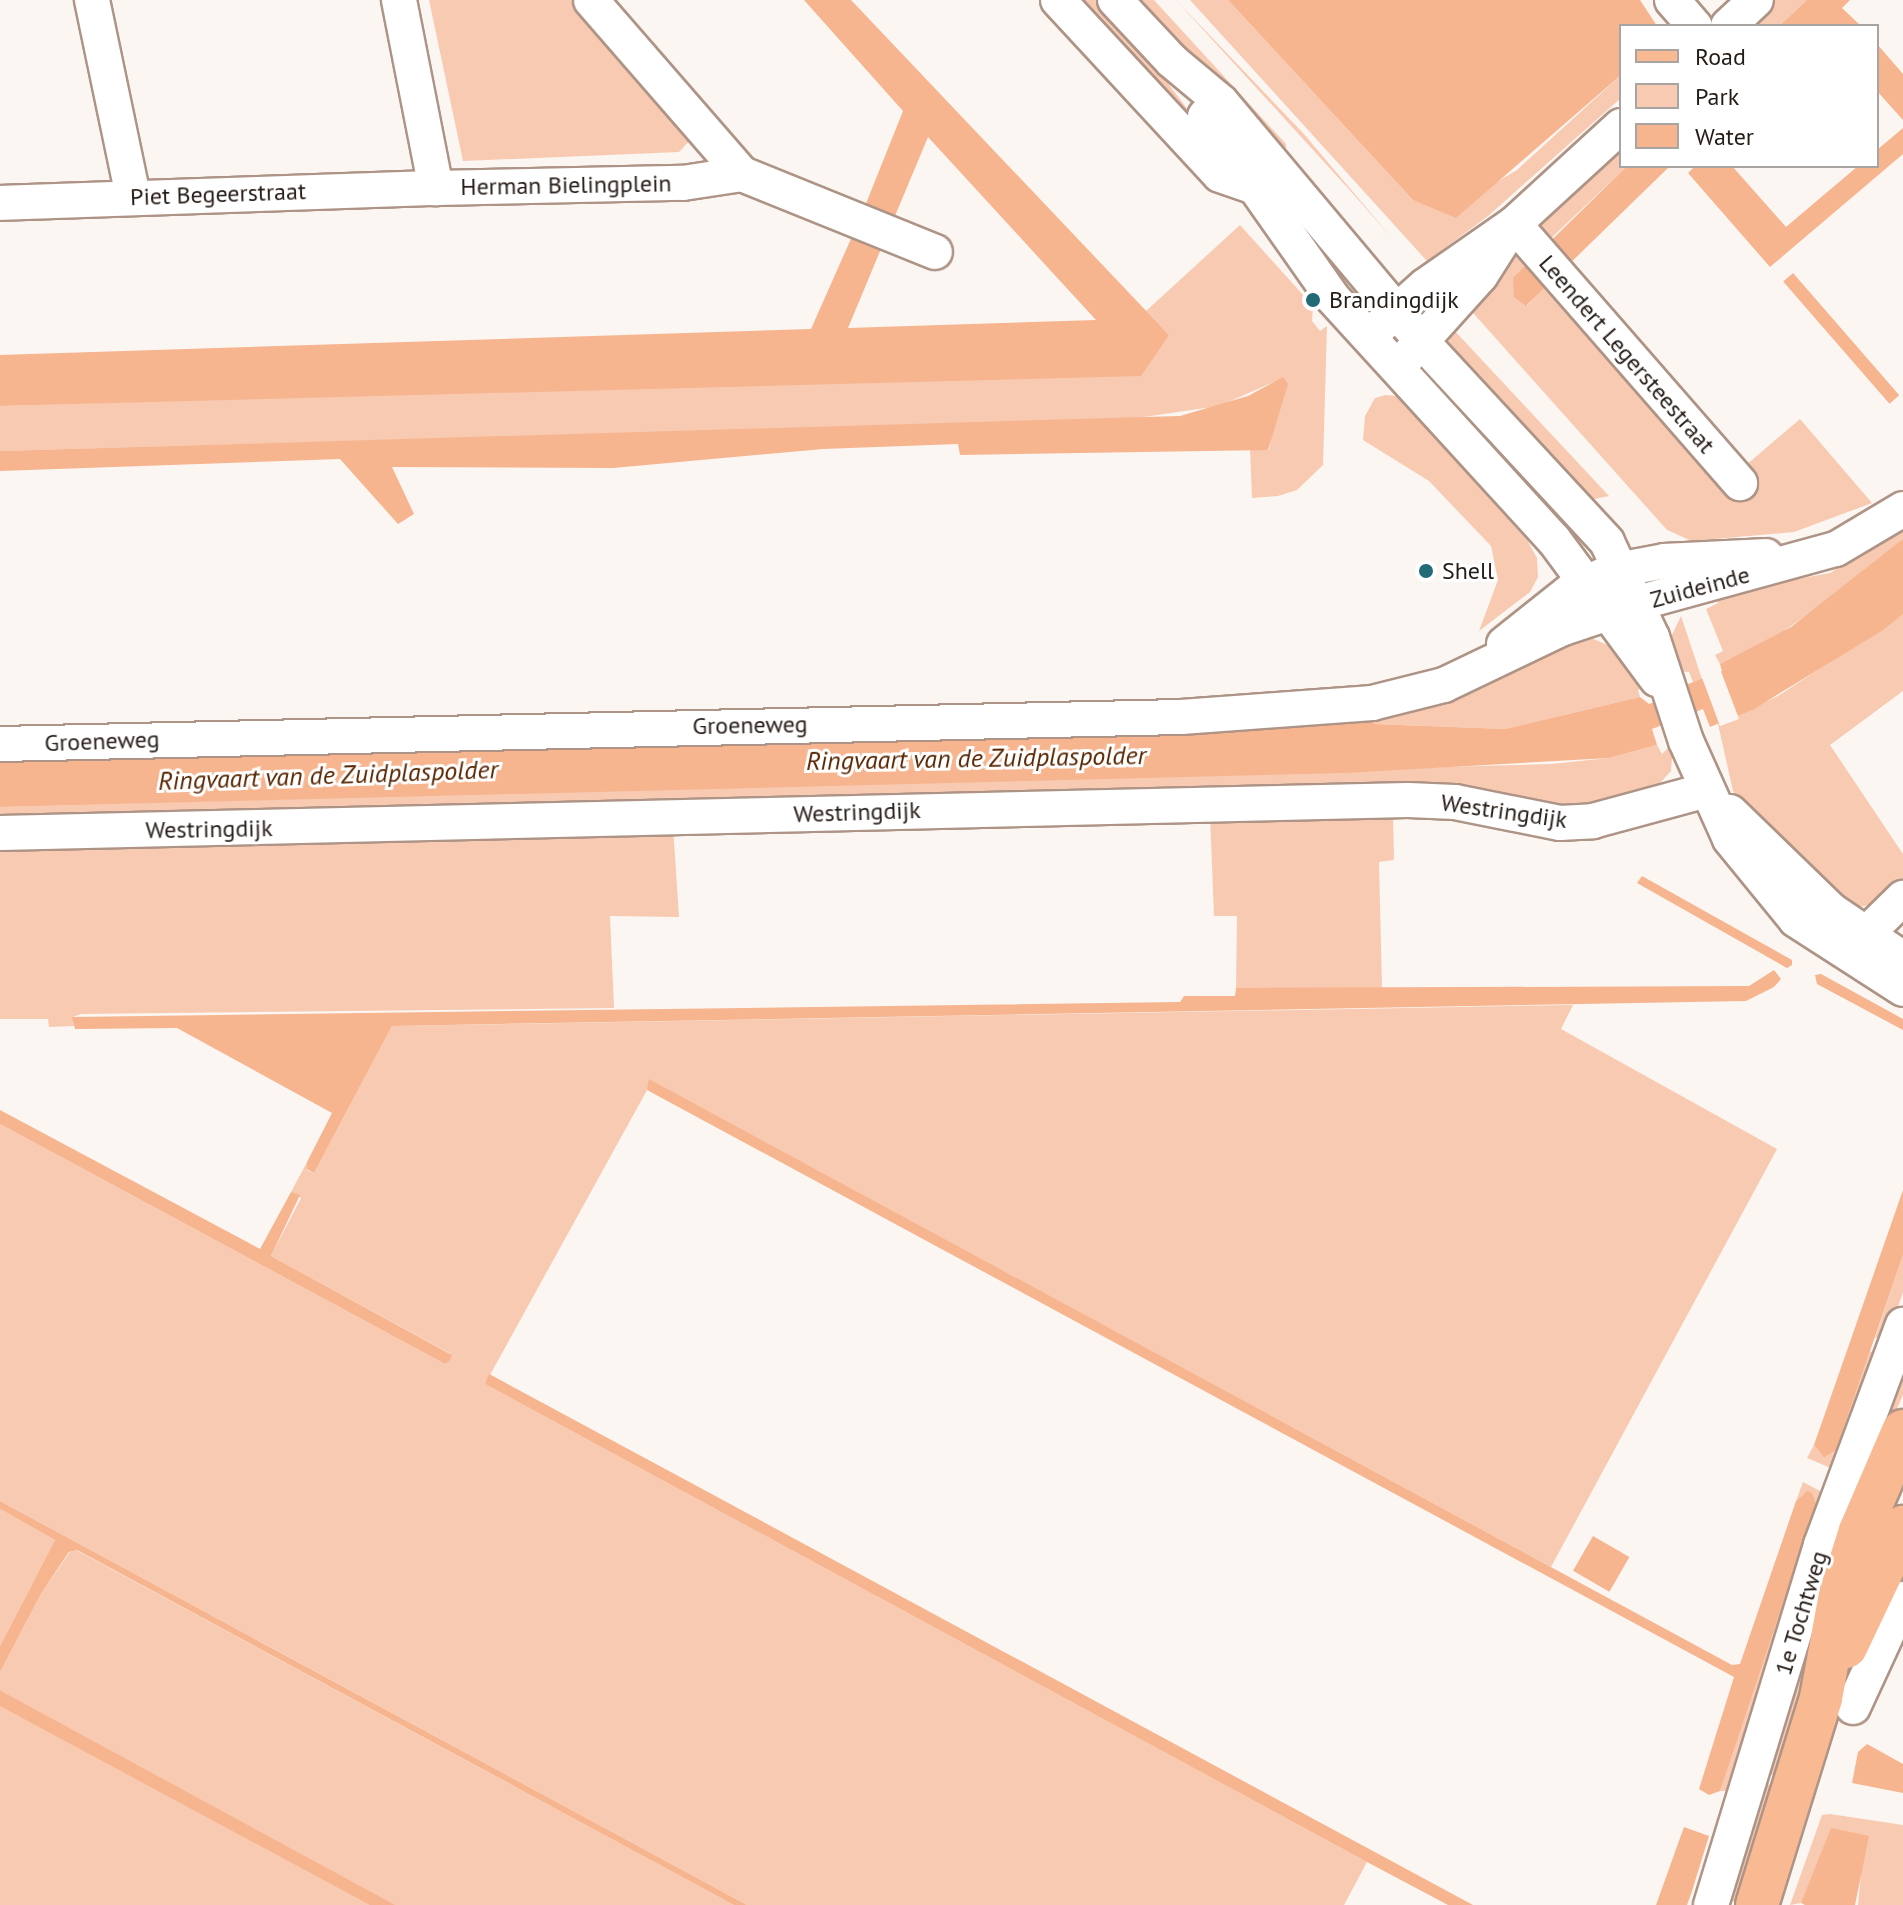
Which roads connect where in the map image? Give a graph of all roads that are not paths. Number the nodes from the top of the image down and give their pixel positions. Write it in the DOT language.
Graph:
graph roads {
  1 [pos="92,0"];
  2 [pos="399,0"];
  3 [pos="591,0"];
  4 [pos="1058,0"];
  5 [pos="1115,0"];
  6 [pos="1672,0"];
  7 [pos="1756,0"];
  8 [pos="1693,24"];
  9 [pos="1730,24"];
  10 [pos="1172,61"];
  11 [pos="1619,128"];
  12 [pos="742,174"];
  13 [pos="1255,187"];
  14 [pos="436,188"];
  15 [pos="133,197"];
  16 [pos="0,203"];
  17 [pos="1522,233"];
  18 [pos="935,252"];
  19 [pos="1396,311"];
  20 [pos="1368,337"];
  21 [pos="1423,343"];
  22 [pos="1396,367"];
  23 [pos="1740,483"];
  24 [pos="1903,509"];
  25 [pos="1791,560"];
  26 [pos="1622,567"];
  27 [pos="1586,583"];
  28 [pos="1623,609"];
  29 [pos="1490,659"];
  30 [pos="0,744"];
  31 [pos="1707,790"];
  32 [pos="0,833"];
  33 [pos="1903,898"];
  34 [pos="1854,945"];
  35 [pos="1903,959"];
  36 [pos="1903,989"];
  37 [pos="1903,1325"];
  38 [pos="1903,1431"];
  39 [pos="1903,1527"];
  40 [pos="1903,1599"];
  41 [pos="1837,1703"];
  42 [pos="1711,1905"];
  43 [pos="1757,1905"];
  1 -- 15 [label="street"];
  2 -- 14 [label="street, Herman Bielingplein"];
  3 -- 12 [label="street"];
  4 -- 13 [label="street"];
  5 -- 10 [label="street"];
  6 -- 8 [label="street"];
  7 -- 9 [label="street"];
  10 -- 13 [label="street"];
  10 -- 19 [label="street"];
  11 -- 17 [label="street"];
  12 -- 14 [label="street, Herman Bielingplein"];
  12 -- 18 [label="street"];
  13 -- 20 [label="street"];
  14 -- 15 [label="street, Piet Begeerstraat"];
  15 -- 16 [label="street, Piet Begeerstraat"];
  17 -- 19 [label="street"];
  17 -- 21 [label="street"];
  17 -- 23 [label="street, Leendert Legersteestraat"];
  19 -- 20 [label="street"];
  19 -- 21 [label="street"];
  20 -- 22 [label="street"];
  21 -- 22 [label="street"];
  21 -- 26 [label="street"];
  22 -- 27 [label="street"];
  24 -- 25 [label="street, Zuideinde"];
  25 -- 26 [label="street, Zuideinde"];
  25 -- 28 [label="street, Zuideinde"];
  26 -- 27 [label="street, Groeneweg"];
  26 -- 28 [label="street"];
  27 -- 28 [label="street"];
  27 -- 29 [label="street, Groeneweg"];
  28 -- 29 [label="street, Groeneweg"];
  28 -- 31 [label="street"];
  29 -- 30 [label="street, Groeneweg"];
  31 -- 32 [label="street, Westringdijk"];
  31 -- 34 [label="street"];
  33 -- 34 [label="street"];
  34 -- 35 [label="street"];
  34 -- 36 [label="street"];
  37 -- 42 [label="street, 1e Tochtweg"];
  38 -- 41 [label="main road, 1e Tochtweg"];
  39 -- 41 [label="main road, 1e Tochtweg"];
  40 -- 41 [label="street, 1e Tochtweg"];
  41 -- 43 [label="main road, 1e Tochtweg"];
}
